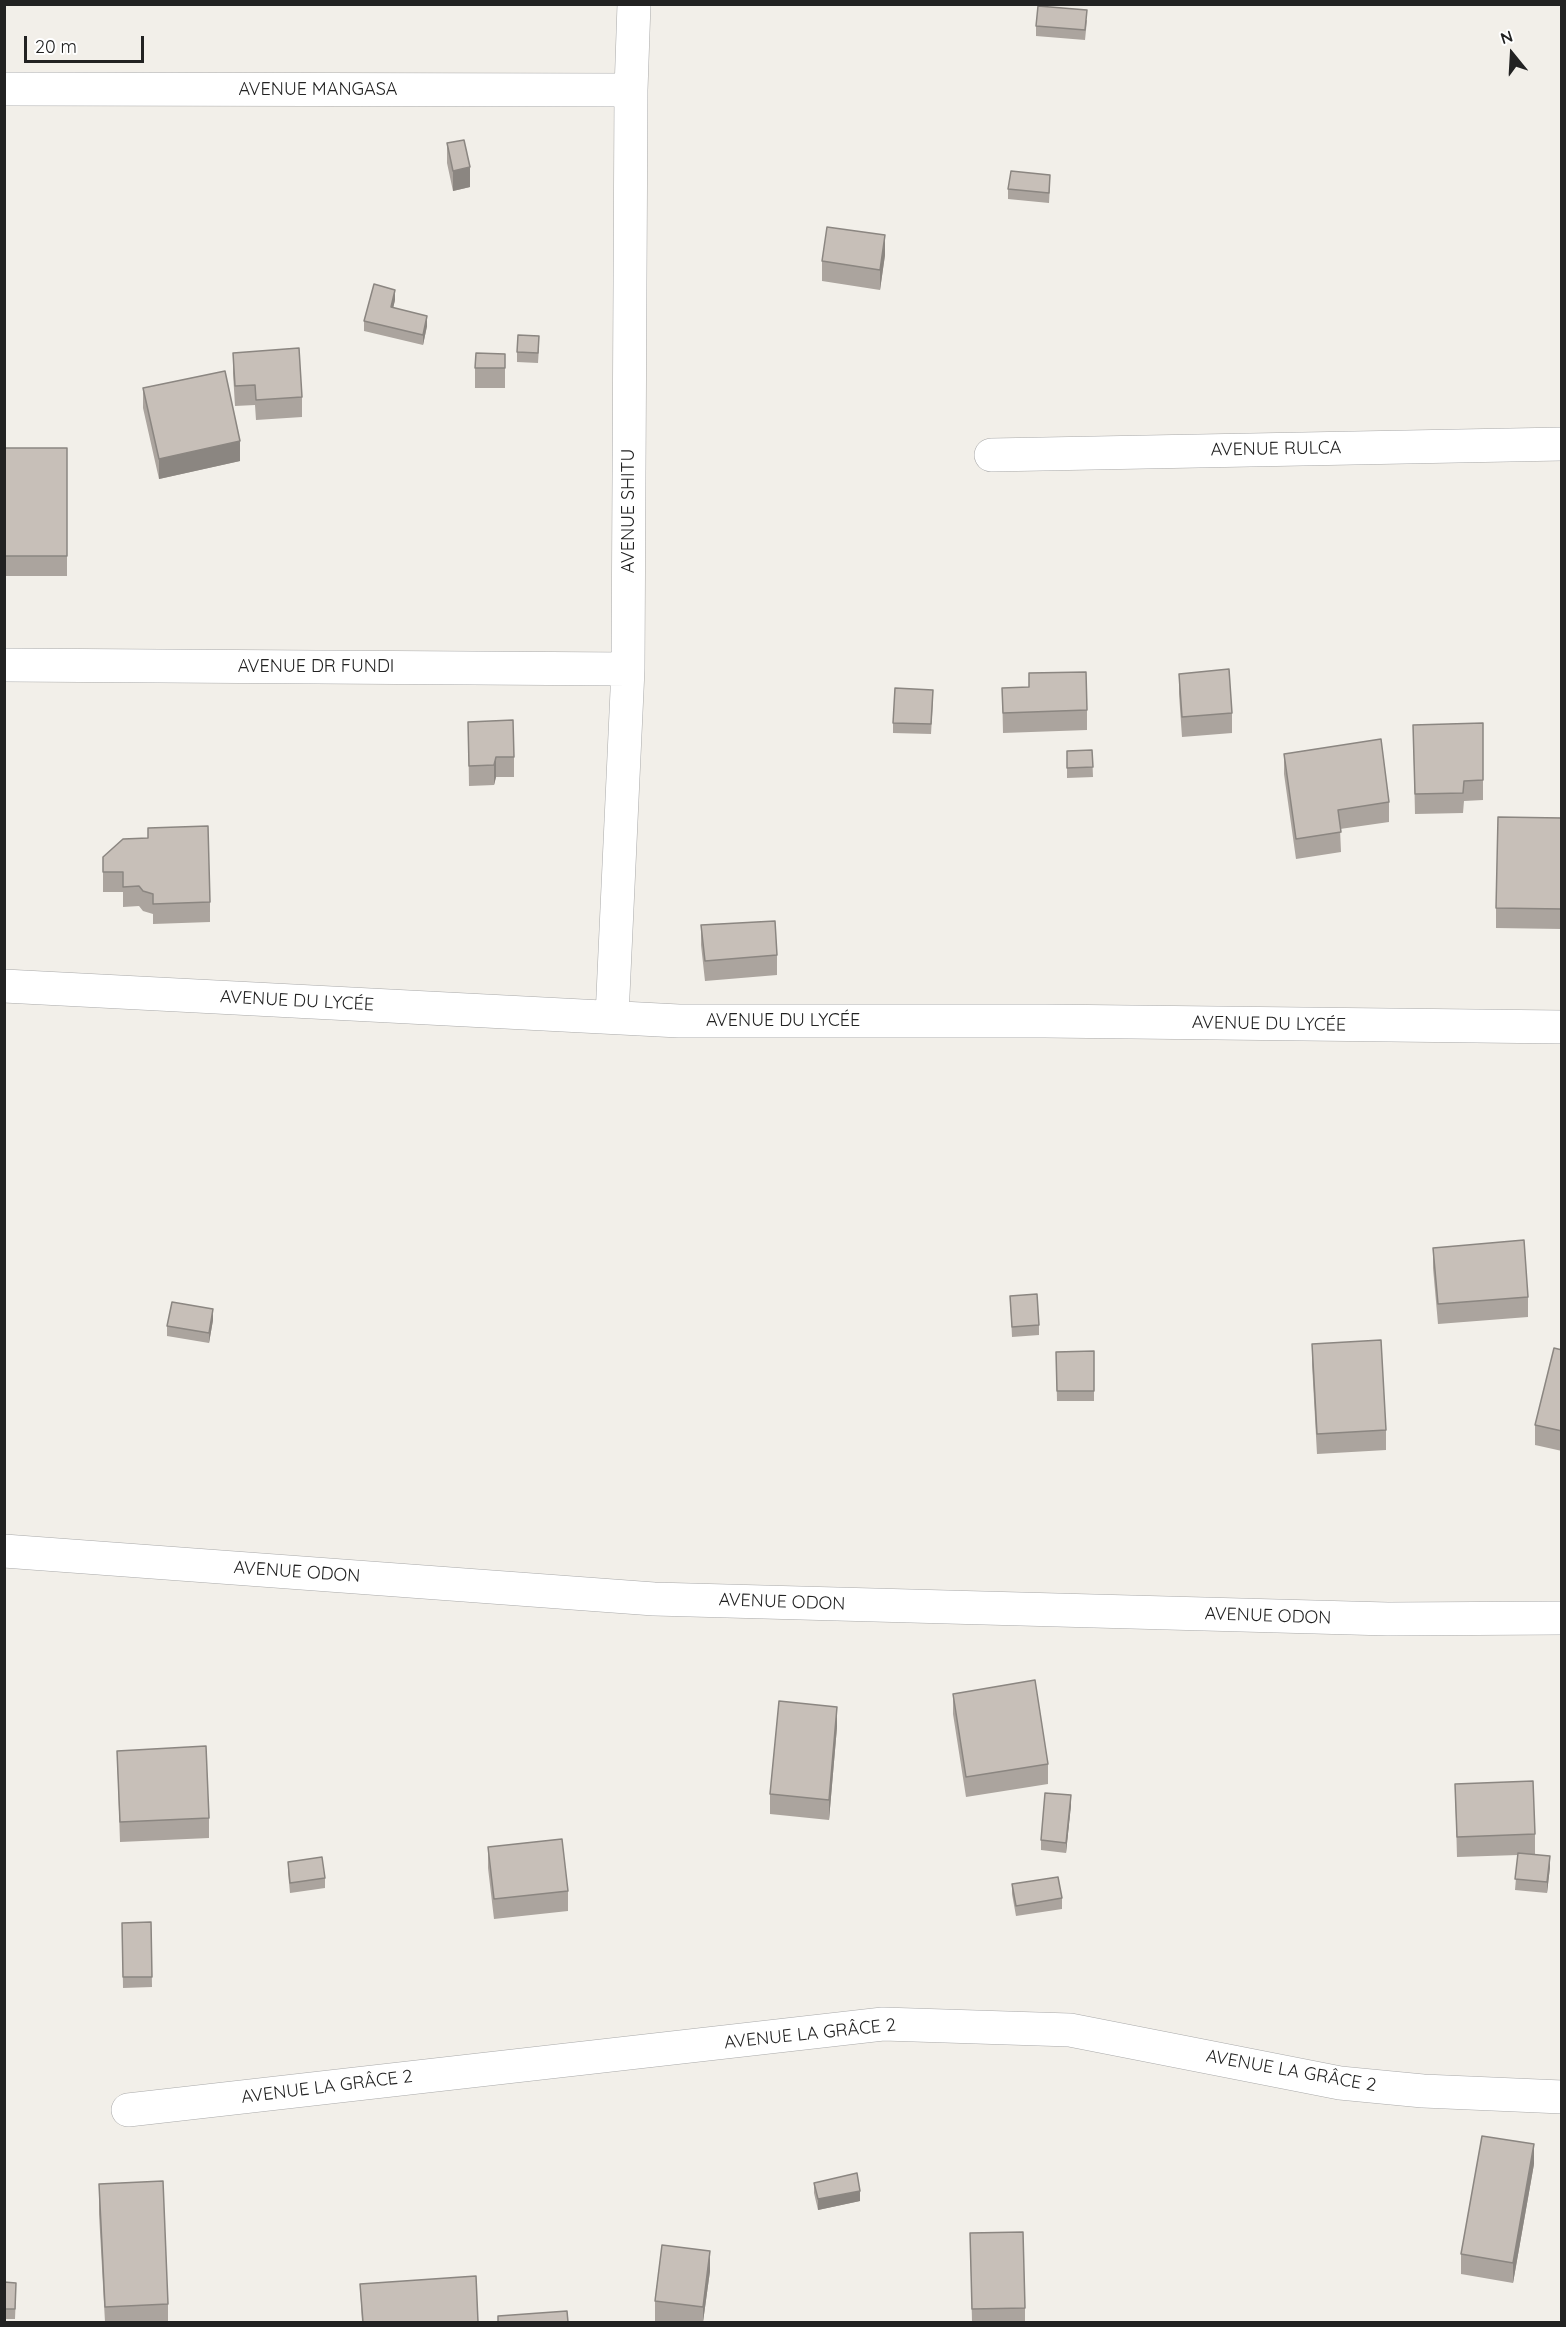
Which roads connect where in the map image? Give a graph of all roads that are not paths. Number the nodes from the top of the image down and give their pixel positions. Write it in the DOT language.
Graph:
graph roads {
  1 [pos="634,4"];
  2 [pos="4,89"];
  3 [pos="632,90"];
  4 [pos="1562,444"];
  5 [pos="991,455"];
  6 [pos="4,665"];
  7 [pos="628,669"];
  8 [pos="4,986"];
  9 [pos="612,1017"];
  10 [pos="1562,1027"];
  11 [pos="4,1551"];
  12 [pos="1562,1618"];
  13 [pos="1562,2097"];
  14 [pos="128,2110"];
  1 -- 3 [label="street, AVENUE SHITU"];
  2 -- 3 [label="street, AVENUE MANGASA"];
  3 -- 7 [label="street, AVENUE SHITU"];
  4 -- 5 [label="street, AVENUE RULCA"];
  6 -- 7 [label="street, AVENUE DR FUNDI"];
  7 -- 9 [label="street, AVENUE SHITU"];
  8 -- 9 [label="street, AVENUE DU LYCÉE"];
  9 -- 10 [label="street, AVENUE DU LYCÉE"];
  11 -- 12 [label="street, AVENUE ODON"];
  13 -- 14 [label="street, AVENUE LA GRÂCE 2"];
}
